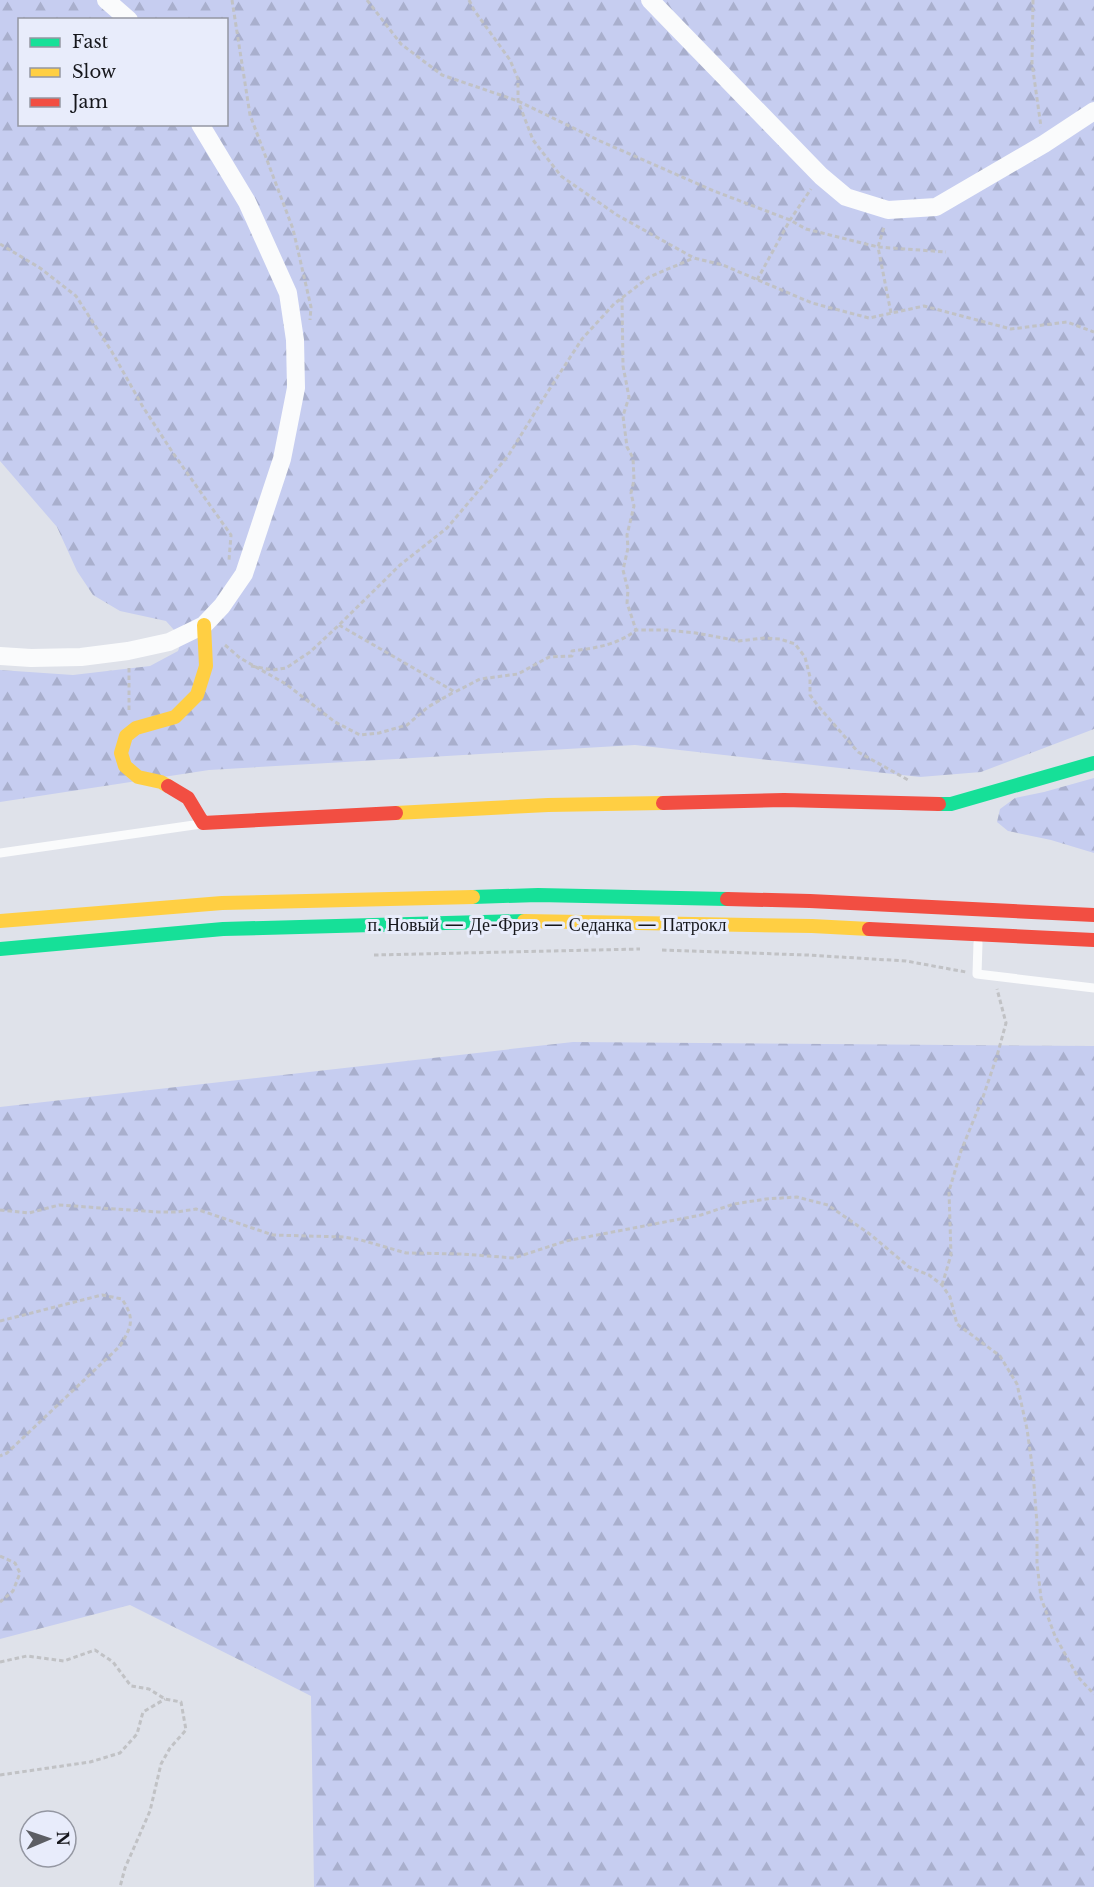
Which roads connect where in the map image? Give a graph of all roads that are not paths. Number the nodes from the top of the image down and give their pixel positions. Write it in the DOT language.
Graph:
graph roads {
  1 [pos="106,0"];
  2 [pos="650,0"];
  3 [pos="127,18"];
  4 [pos="1094,111"];
  5 [pos="201,126"];
  6 [pos="204,625"];
  7 [pos="0,656"];
  8 [pos="1094,763"];
  9 [pos="204,823"];
  10 [pos="0,853"];
  11 [pos="1094,915"];
  12 [pos="0,921"];
  13 [pos="1094,940"];
  14 [pos="978,943"];
  15 [pos="0,949"];
  16 [pos="1094,988"];
  1 -- 3 [label="street"];
  2 -- 4 [label="street"];
  5 -- 6 [label="street"];
  6 -- 7 [label="street"];
  6 -- 9 [label="main road"];
  8 -- 9 [label="main road"];
  9 -- 10 [label="lane"];
  11 -- 12 [label="main road, п. Новый — Де-Фриз — Седанка — Патрокл"];
  13 -- 15 [label="main road, п. Новый — Де-Фриз — Седанка — Патрокл"];
  14 -- 16 [label="lane"];
}
